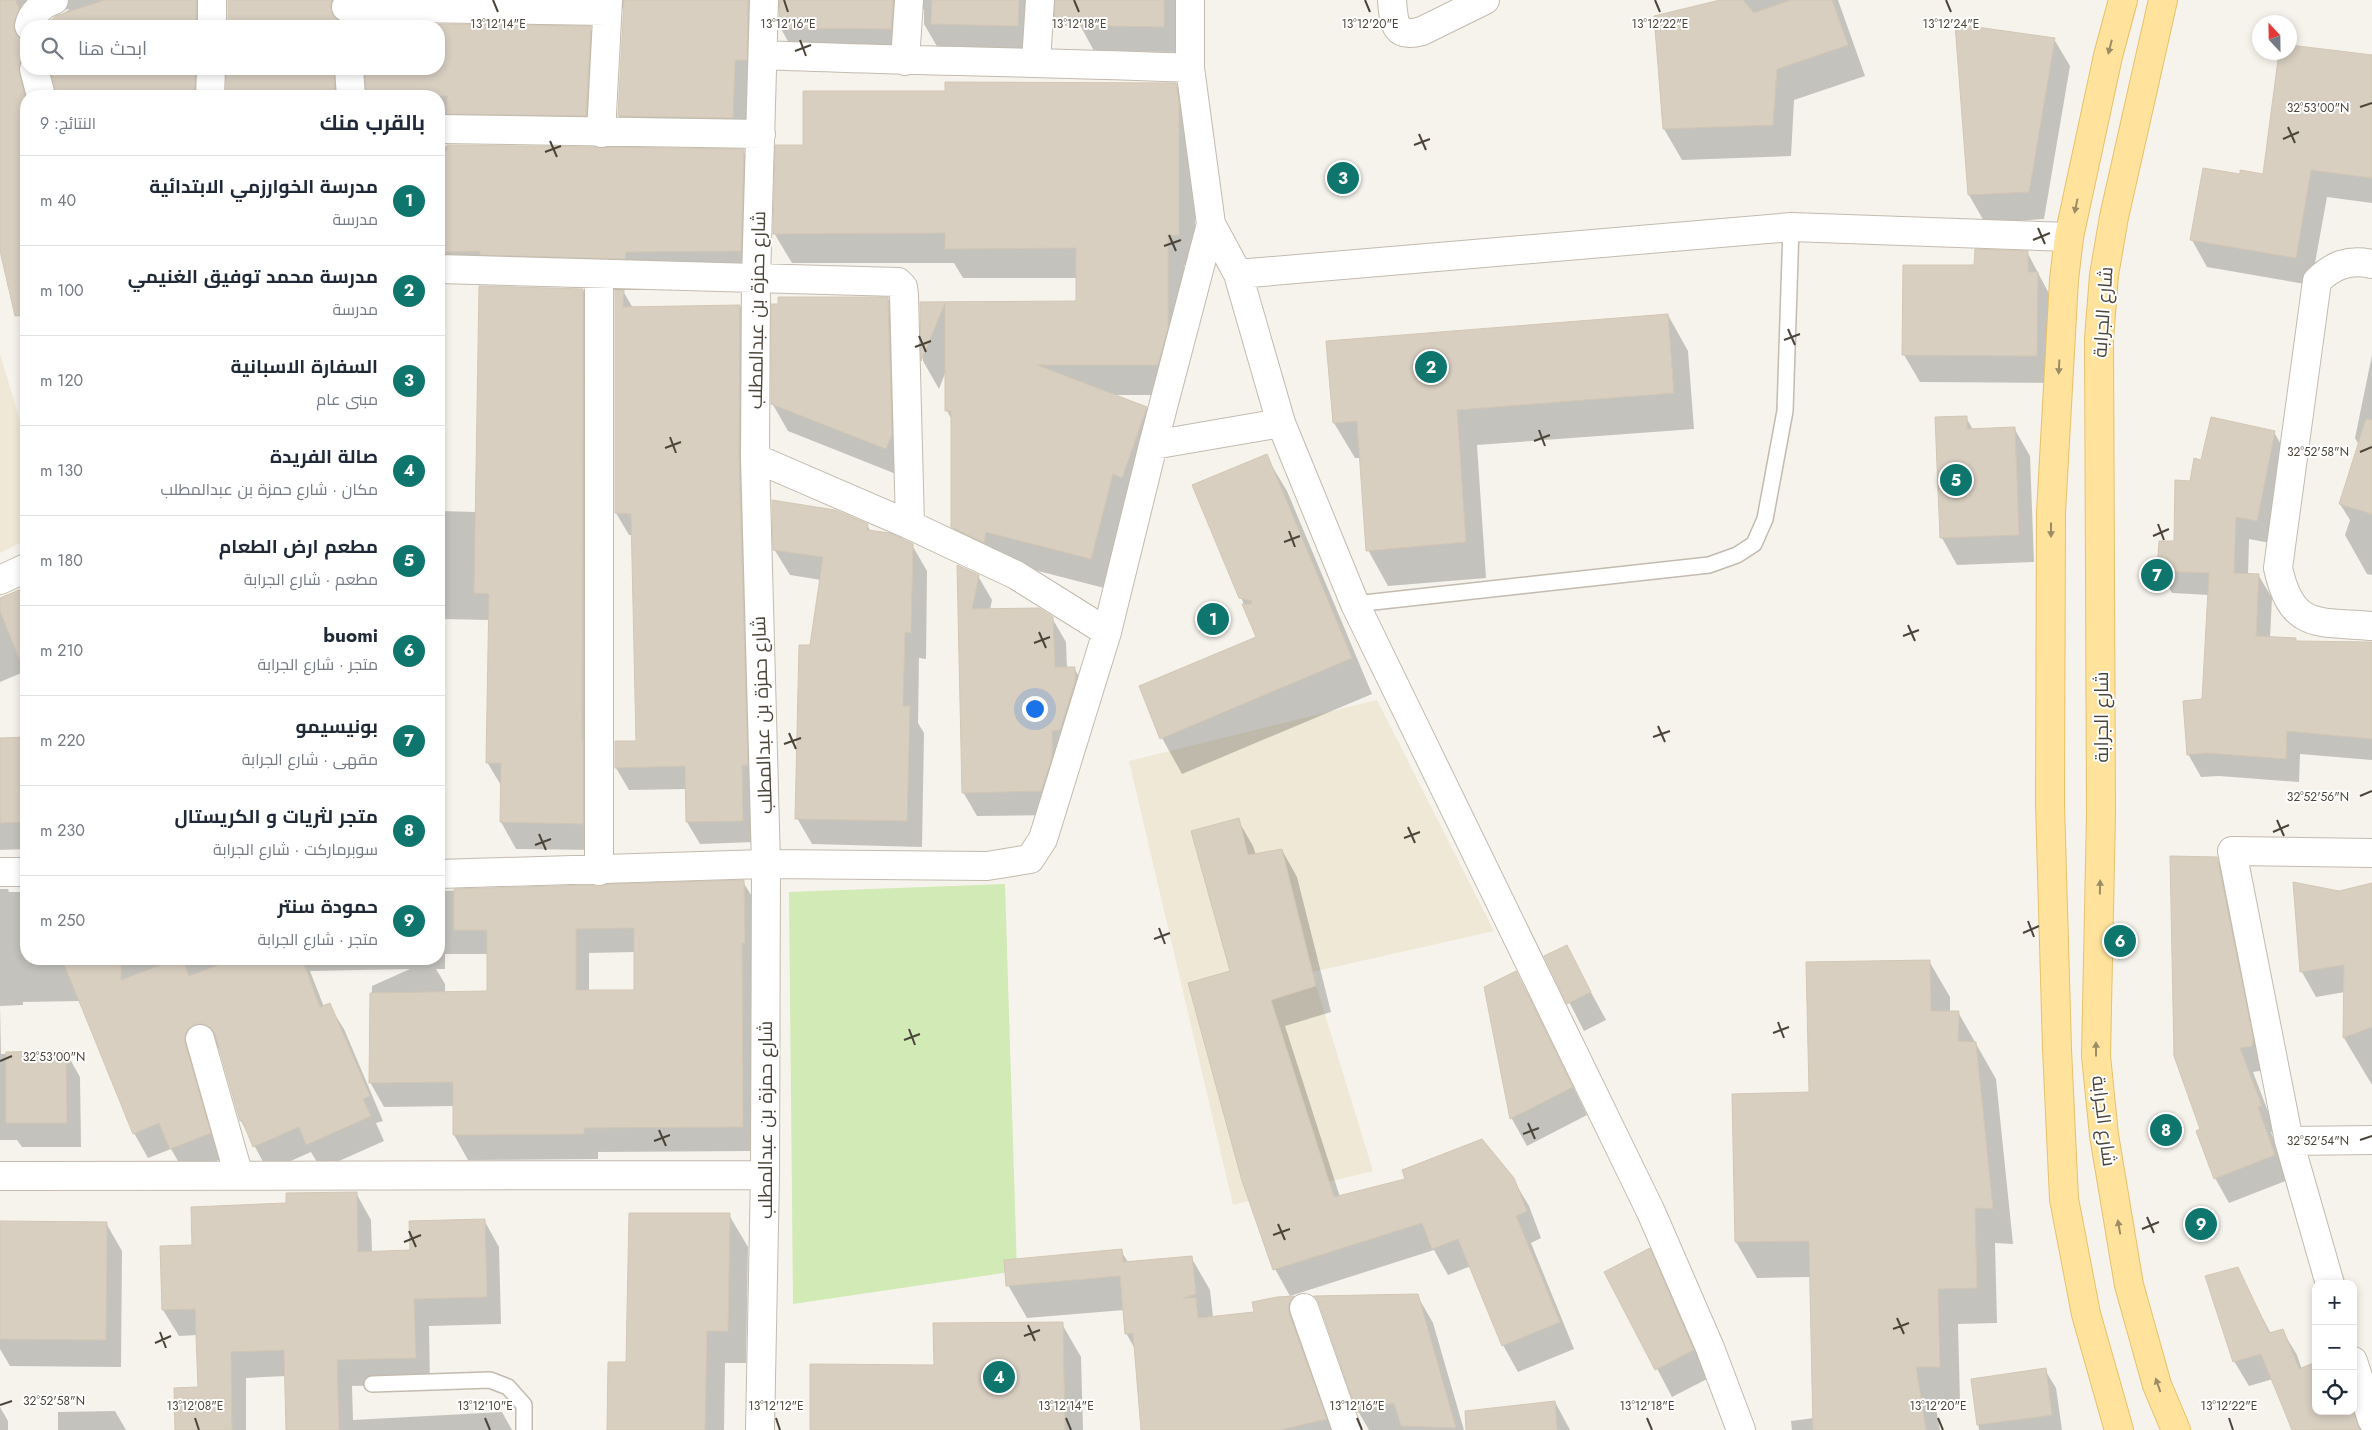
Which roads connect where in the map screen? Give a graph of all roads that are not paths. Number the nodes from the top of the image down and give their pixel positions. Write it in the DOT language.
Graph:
graph roads {
  1 [pos="54,0"];
  2 [pos="212,0"];
  3 [pos="764,0"];
  4 [pos="909,0"];
  5 [pos="1040,0"];
  6 [pos="1190,0"];
  7 [pos="1392,0"];
  8 [pos="1485,0"];
  9 [pos="2123,0"];
  10 [pos="2164,0"];
  11 [pos="608,5"];
  12 [pos="346,11"];
  13 [pos="30,20"];
  14 [pos="212,20"];
  15 [pos="763,55"];
  16 [pos="905,62"];
  17 [pos="1036,62"];
  18 [pos="1190,68"];
  19 [pos="36,75"];
  20 [pos="211,75"];
  21 [pos="349,75"];
  22 [pos="39,90"];
  23 [pos="210,90"];
  24 [pos="351,90"];
  25 [pos="445,129"];
  26 [pos="601,133"];
  27 [pos="761,134"];
  28 [pos="1211,224"];
  29 [pos="1791,228"];
  30 [pos="2069,237"];
  31 [pos="2372,264"];
  32 [pos="445,269"];
  33 [pos="599,274"];
  34 [pos="1238,274"];
  35 [pos="756,279"];
  36 [pos="1281,423"];
  37 [pos="1153,445"];
  38 [pos="754,458"];
  39 [pos="910,524"];
  40 [pos="20,571"];
  41 [pos="0,580"];
  42 [pos="1355,604"];
  43 [pos="2372,626"];
  44 [pos="1107,632"];
  45 [pos="2372,852"];
  46 [pos="766,864"];
  47 [pos="599,871"];
  48 [pos="0,872"];
  49 [pos="20,872"];
  50 [pos="445,874"];
  51 [pos="200,1039"];
  52 [pos="2289,1140"];
  53 [pos="2372,1140"];
  54 [pos="0,1176"];
  55 [pos="239,1176"];
  56 [pos="765,1176"];
  57 [pos="2329,1280"];
  58 [pos="1304,1308"];
  59 [pos="2356,1370"];
  60 [pos="372,1384"];
  61 [pos="2110,1400"];
  62 [pos="2372,1420"];
  63 [pos="524,1430"];
  64 [pos="760,1430"];
  65 [pos="1347,1430"];
  66 [pos="1741,1430"];
  67 [pos="2110,1430"];
  68 [pos="2119,1430"];
  69 [pos="2176,1430"];
  1 -- 13 [label="street"];
  2 -- 14 [label="street"];
  3 -- 15 [label="street, شارع حمزة بن عبدالمطلب"];
  4 -- 16 [label="street"];
  5 -- 17 [label="street"];
  6 -- 18 [label="street"];
  7 -- 8 [label="street"];
  9 -- 30 [label="main road, one-way"];
  69 -- 10 [label="main road, شارع الجرابة, one-way"];
  11 -- 12 [label="street"];
  11 -- 26 [label="street"];
  15 -- 16 [label="street"];
  15 -- 27 [label="street, شارع حمزة بن عبدالمطلب"];
  16 -- 17 [label="street"];
  17 -- 18 [label="street"];
  18 -- 28 [label="street"];
  19 -- 22 [label="street"];
  20 -- 23 [label="street"];
  21 -- 24 [label="street"];
  25 -- 26 [label="street"];
  26 -- 27 [label="street"];
  27 -- 35 [label="street, شارع حمزة بن عبدالمطلب"];
  28 -- 34 [label="street"];
  28 -- 37 [label="street"];
  29 -- 30 [label="street"];
  29 -- 34 [label="street"];
  29 -- 42 [label="lane"];
  30 -- 61 [label="main road, one-way"];
  31 -- 43 [label="street"];
  32 -- 33 [label="street"];
  33 -- 35 [label="street"];
  33 -- 47 [label="street"];
  34 -- 36 [label="street"];
  35 -- 38 [label="street, شارع حمزة بن عبدالمطلب"];
  35 -- 39 [label="street"];
  36 -- 37 [label="street"];
  36 -- 42 [label="street"];
  37 -- 44 [label="street"];
  38 -- 39 [label="street"];
  38 -- 46 [label="street, شارع حمزة بن عبدالمطلب"];
  39 -- 44 [label="street"];
  40 -- 41 [label="street"];
  42 -- 66 [label="street"];
  44 -- 46 [label="street"];
  45 -- 52 [label="street"];
  46 -- 47 [label="street"];
  46 -- 56 [label="street, شارع حمزة بن عبدالمطلب"];
  47 -- 50 [label="street"];
  48 -- 49 [label="street"];
  51 -- 55 [label="street"];
  52 -- 53 [label="street"];
  52 -- 57 [label="street"];
  54 -- 55 [label="street"];
  55 -- 56 [label="street"];
  56 -- 64 [label="street, شارع حمزة بن عبدالمطلب"];
  58 -- 65 [label="street"];
  59 -- 62 [label="street"];
  60 -- 63 [label="lane"];
  61 -- 67 [label="main road"];
  61 -- 68 [label="main road"];
}
